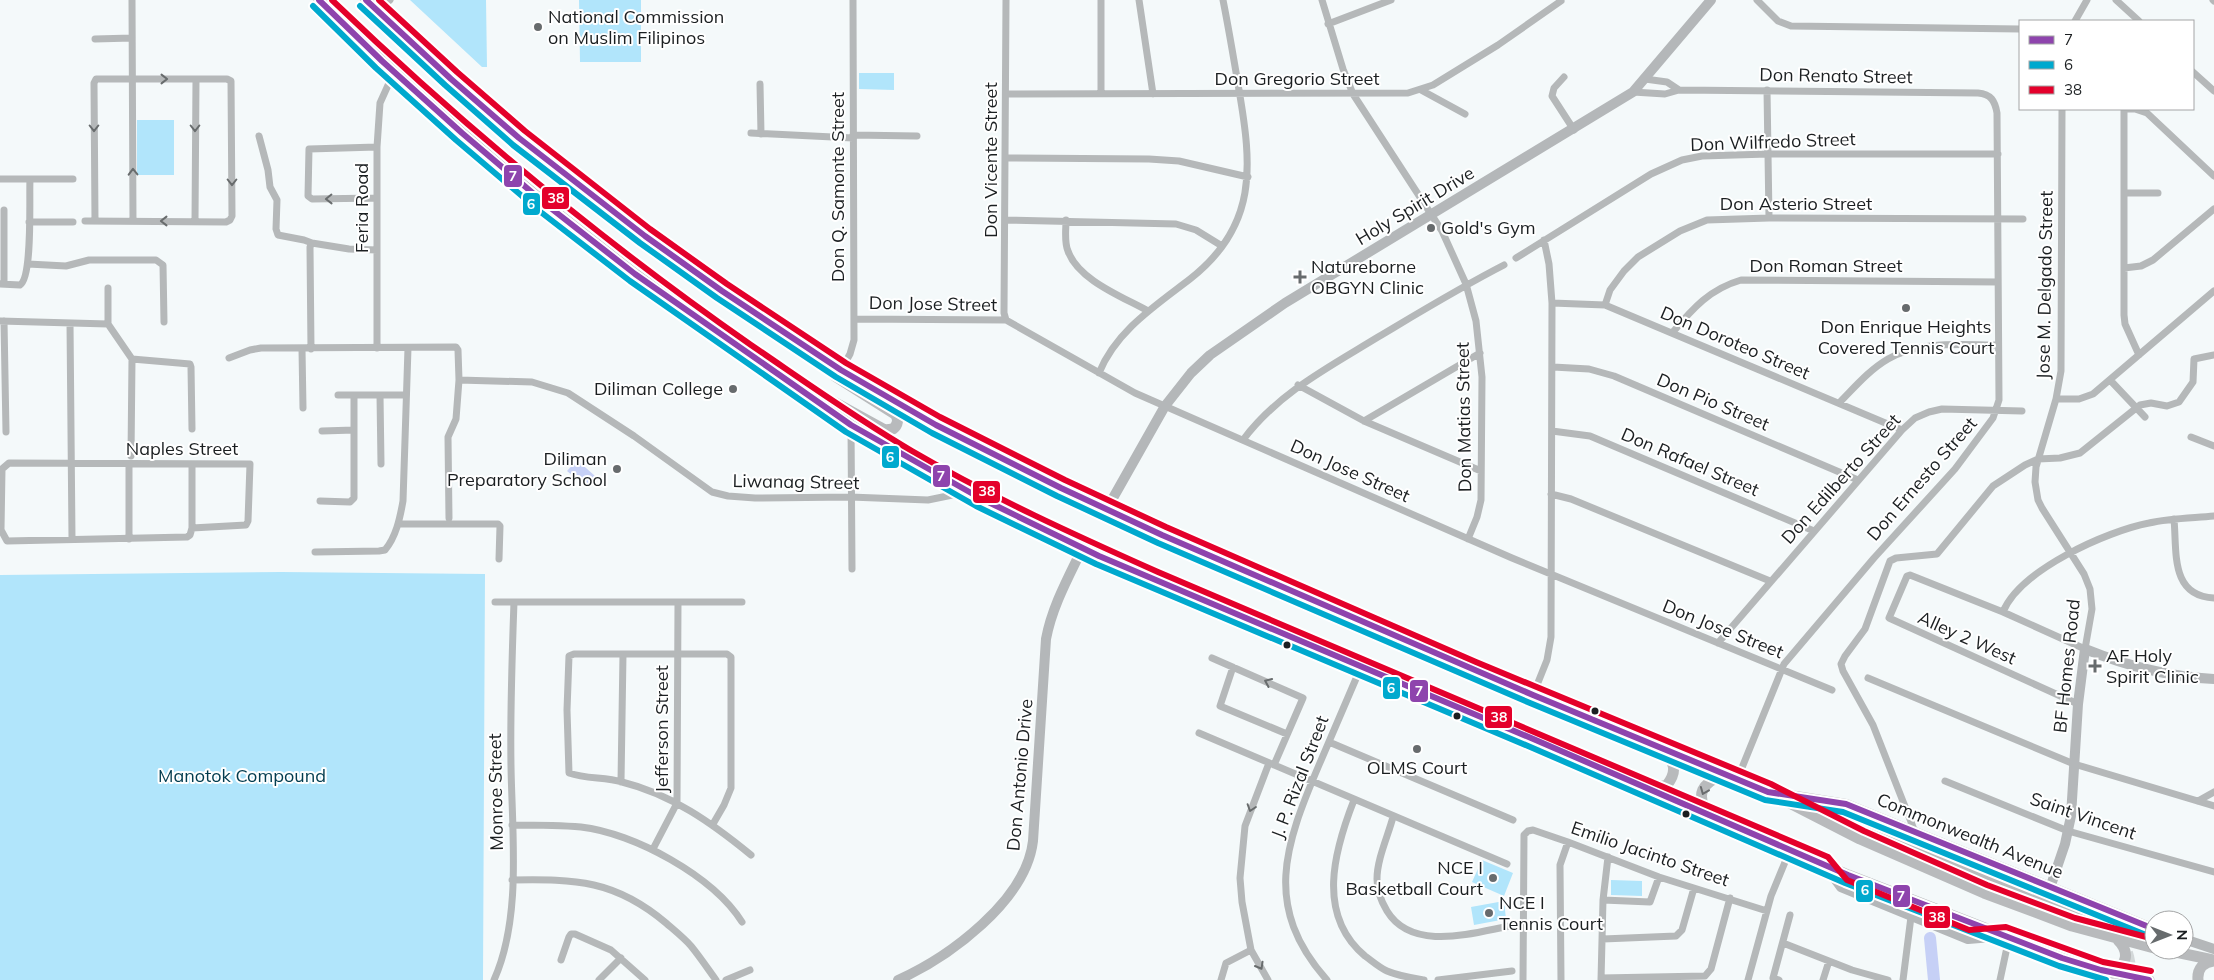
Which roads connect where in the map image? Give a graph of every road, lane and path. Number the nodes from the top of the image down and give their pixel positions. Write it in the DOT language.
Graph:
graph roads {
  1 [pos="132,0"];
  2 [pos="319,0"];
  3 [pos="366,0"];
  4 [pos="390,0"];
  5 [pos="853,0"];
  6 [pos="1006,0"];
  7 [pos="1101,0"];
  8 [pos="1139,0"];
  9 [pos="1223,0"];
  10 [pos="1322,0"];
  11 [pos="1391,0"];
  12 [pos="1710,0"];
  13 [pos="1757,0"];
  14 [pos="2087,0"];
  15 [pos="2116,0"];
  16 [pos="1561,2"];
  17 [pos="378,11"];
  18 [pos="2076,20"];
  19 [pos="2138,20"];
  20 [pos="1328,24"];
  21 [pos="2019,28"];
  22 [pos="132,38"];
  23 [pos="94,39"];
  24 [pos="394,72"];
  25 [pos="2194,73"];
  26 [pos="1564,77"];
  27 [pos="132,78"];
  28 [pos="196,79"];
  29 [pos="1645,79"];
  30 [pos="760,84"];
  31 [pos="1421,90"];
  32 [pos="1679,90"];
  33 [pos="1768,90"];
  34 [pos="1634,92"];
  35 [pos="2214,92"];
  36 [pos="1101,93"];
  37 [pos="1006,94"];
  38 [pos="1153,94"];
  39 [pos="1240,94"];
  40 [pos="1353,94"];
  41 [pos="1992,98"];
  42 [pos="2062,110"];
  43 [pos="2124,110"];
  44 [pos="2138,110"];
  45 [pos="1465,114"];
  46 [pos="1574,130"];
  47 [pos="751,133"];
  48 [pos="761,134"];
  49 [pos="259,136"];
  50 [pos="853,136"];
  51 [pos="916,136"];
  52 [pos="378,147"];
  53 [pos="1768,154"];
  54 [pos="1998,154"];
  55 [pos="1006,158"];
  56 [pos="2214,176"];
  57 [pos="1248,177"];
  58 [pos="0,179"];
  59 [pos="30,179"];
  60 [pos="72,179"];
  61 [pos="2124,193"];
  62 [pos="2158,193"];
  63 [pos="377,198"];
  64 [pos="2214,209"];
  65 [pos="4,210"];
  66 [pos="1432,215"];
  67 [pos="1769,218"];
  68 [pos="1997,218"];
  69 [pos="2023,218"];
  70 [pos="1005,220"];
  71 [pos="1066,220"];
  72 [pos="85,221"];
  73 [pos="95,221"];
  74 [pos="133,221"];
  75 [pos="195,221"];
  76 [pos="29,222"];
  77 [pos="73,222"];
  78 [pos="1544,240"];
  79 [pos="312,243"];
  80 [pos="1222,246"];
  81 [pos="377,250"];
  82 [pos="1516,258"];
  83 [pos="28,264"];
  84 [pos="1504,265"];
  85 [pos="2124,268"];
  86 [pos="1998,282"];
  87 [pos="2,284"];
  88 [pos="1466,284"];
  89 [pos="108,288"];
  90 [pos="2214,292"];
  91 [pos="1552,303"];
  92 [pos="1605,304"];
  93 [pos="1148,311"];
  94 [pos="854,319"];
  95 [pos="1006,320"];
  96 [pos="2,321"];
  97 [pos="164,322"];
  98 [pos="70,324"];
  99 [pos="108,324"];
  100 [pos="1674,332"];
  101 [pos="1998,345"];
  102 [pos="377,348"];
  103 [pos="408,348"];
  104 [pos="302,349"];
  105 [pos="311,349"];
  106 [pos="1480,353"];
  107 [pos="820,355"];
  108 [pos="2139,355"];
  109 [pos="2214,355"];
  110 [pos="229,358"];
  111 [pos="132,359"];
  112 [pos="1553,367"];
  113 [pos="842,370"];
  114 [pos="777,373"];
  115 [pos="1099,373"];
  116 [pos="459,380"];
  117 [pos="2110,380"];
  118 [pos="1298,385"];
  119 [pos="338,395"];
  120 [pos="354,395"];
  121 [pos="380,395"];
  122 [pos="406,395"];
  123 [pos="2056,399"];
  124 [pos="1839,403"];
  125 [pos="1165,406"];
  126 [pos="303,408"];
  127 [pos="2135,408"];
  128 [pos="1997,410"];
  129 [pos="2022,411"];
  130 [pos="2145,417"];
  131 [pos="1364,421"];
  132 [pos="851,425"];
  133 [pos="192,429"];
  134 [pos="354,430"];
  135 [pos="1902,430"];
  136 [pos="322,431"];
  137 [pos="1552,431"];
  138 [pos="6,432"];
  139 [pos="2191,437"];
  140 [pos="1243,440"];
  141 [pos="2214,446"];
  142 [pos="2038,459"];
  143 [pos="130,460"];
  144 [pos="70,462"];
  145 [pos="192,464"];
  146 [pos="381,464"];
  147 [pos="1481,471"];
  148 [pos="1858,480"];
  149 [pos="968,492"];
  150 [pos="1551,494"];
  151 [pos="850,497"];
  152 [pos="1113,498"];
  153 [pos="320,501"];
  154 [pos="1099,506"];
  155 [pos="1116,514"];
  156 [pos="2214,516"];
  157 [pos="449,518"];
  158 [pos="2174,519"];
  159 [pos="398,524"];
  160 [pos="192,528"];
  161 [pos="1814,531"];
  162 [pos="72,538"];
  163 [pos="129,539"];
  164 [pos="1468,539"];
  165 [pos="1082,549"];
  166 [pos="315,552"];
  167 [pos="2071,553"];
  168 [pos="499,559"];
  169 [pos="852,569"];
  170 [pos="1552,574"];
  171 [pos="1770,582"];
  172 [pos="2214,598"];
  173 [pos="495,602"];
  174 [pos="514,602"];
  175 [pos="678,602"];
  176 [pos="742,602"];
  177 [pos="2003,612"];
  178 [pos="1718,643"];
  179 [pos="2085,649"];
  180 [pos="623,654"];
  181 [pos="677,654"];
  182 [pos="1212,658"];
  183 [pos="1233,667"];
  184 [pos="1361,667"];
  185 [pos="1781,669"];
  186 [pos="1868,678"];
  187 [pos="2214,679"];
  188 [pos="1832,690"];
  189 [pos="1533,695"];
  190 [pos="2078,704"];
  191 [pos="1199,732"];
  192 [pos="1287,734"];
  193 [pos="1329,742"];
  194 [pos="1662,748"];
  195 [pos="1271,764"];
  196 [pos="2074,764"];
  197 [pos="1723,774"];
  198 [pos="1737,780"];
  199 [pos="1945,781"];
  200 [pos="621,782"];
  201 [pos="1312,782"];
  202 [pos="1650,789"];
  203 [pos="1768,792"];
  204 [pos="2214,792"];
  205 [pos="1354,800"];
  206 [pos="2198,801"];
  207 [pos="678,804"];
  208 [pos="2214,806"];
  209 [pos="1708,815"];
  210 [pos="1394,816"];
  211 [pos="1513,820"];
  212 [pos="512,824"];
  213 [pos="713,824"];
  214 [pos="2068,831"];
  215 [pos="1915,832"];
  216 [pos="1568,842"];
  217 [pos="652,849"];
  218 [pos="1790,850"];
  219 [pos="751,854"];
  220 [pos="1608,857"];
  221 [pos="1507,864"];
  222 [pos="1825,865"];
  223 [pos="2214,872"];
  224 [pos="1659,877"];
  225 [pos="512,880"];
  226 [pos="1694,888"];
  227 [pos="2050,888"];
  228 [pos="1730,898"];
  229 [pos="1603,900"];
  230 [pos="1913,901"];
  231 [pos="1767,911"];
  232 [pos="1790,915"];
  233 [pos="1911,916"];
  234 [pos="2094,918"];
  235 [pos="742,922"];
  236 [pos="1510,926"];
  237 [pos="2144,926"];
  238 [pos="2007,937"];
  239 [pos="1603,940"];
  240 [pos="2118,940"];
  241 [pos="1783,943"];
  242 [pos="2194,943"];
  243 [pos="2144,946"];
  244 [pos="2214,949"];
  245 [pos="1251,950"];
  246 [pos="2194,956"];
  247 [pos="622,958"];
  248 [pos="561,960"];
  249 [pos="2214,960"];
  250 [pos="1829,961"];
  251 [pos="750,970"];
  252 [pos="1512,971"];
  253 [pos="2106,974"];
  254 [pos="1601,979"];
  255 [pos="494,980"];
  256 [pos="599,980"];
  257 [pos="645,980"];
  258 [pos="716,980"];
  259 [pos="726,980"];
  260 [pos="898,980"];
  261 [pos="1221,980"];
  262 [pos="1268,980"];
  263 [pos="1327,980"];
  264 [pos="1424,980"];
  265 [pos="1438,980"];
  266 [pos="1523,980"];
  267 [pos="1561,980"];
  268 [pos="1748,980"];
  269 [pos="1779,980"];
  270 [pos="1823,980"];
  271 [pos="1888,980"];
  272 [pos="1903,980"];
  273 [pos="2000,980"];
  274 [pos="2150,980"];
  275 [pos="2198,980"];
  1 -- 22 [label="street"];
  2 -- 24 [label="main road"];
  3 -- 17 [label="main road, Commonwealth Avenue"];
  4 -- 17 [label="street"];
  5 -- 50 [label="street, Don Q. Samonte Street"];
  6 -- 37 [label="street, Don Vicente Street"];
  7 -- 36 [label="street"];
  8 -- 38 [label="street"];
  9 -- 39 [label="street"];
  10 -- 20 [label="street, Don Matias Street"];
  11 -- 20 [label="street"];
  12 -- 29 [label="street, Holy Spirit Drive"];
  13 -- 21 [label="street"];
  14 -- 18 [label="street"];
  15 -- 19 [label="street"];
  16 -- 31 [label="street, Don Gregorio Street"];
  17 -- 107 [label="main road, Commonwealth Avenue"];
  20 -- 40 [label="street, Don Matias Street"];
  22 -- 23 [label="street"];
  22 -- 27 [label="street"];
  24 -- 52 [label="street, Feria Road"];
  24 -- 114 [label="main road"];
  25 -- 35 [label="street"];
  26 -- 46 [label="street"];
  27 -- 28 [label="street, one-way"];
  27 -- 73 [label="street, one-way"];
  74 -- 27 [label="street, one-way"];
  28 -- 75 [label="street, one-way"];
  28 -- 75 [label="street, one-way"];
  29 -- 32 [label="street, Don Renato Street"];
  29 -- 34 [label="street, Holy Spirit Drive"];
  30 -- 48 [label="street"];
  31 -- 40 [label="street, Don Gregorio Street"];
  31 -- 45 [label="street"];
  32 -- 33 [label="street, Don Renato Street"];
  32 -- 34 [label="street, Don Renato Street"];
  33 -- 41 [label="street, Don Renato Street"];
  33 -- 53 [label="street"];
  34 -- 46 [label="street, Holy Spirit Drive"];
  36 -- 37 [label="street, Don Gregorio Street"];
  36 -- 38 [label="street, Don Gregorio Street"];
  37 -- 55 [label="street, Don Vicente Street"];
  38 -- 39 [label="street, Don Gregorio Street"];
  39 -- 40 [label="street, Don Gregorio Street"];
  39 -- 57 [label="street"];
  40 -- 66 [label="street, Don Matias Street"];
  41 -- 54 [label="street, Don Ernesto Street"];
  42 -- 123 [label="street, Jose M. Delgado Street"];
  43 -- 61 [label="street"];
  44 -- 56 [label="street"];
  46 -- 66 [label="street, Holy Spirit Drive"];
  47 -- 48 [label="street"];
  48 -- 50 [label="street"];
  49 -- 79 [label="street"];
  50 -- 51 [label="street"];
  50 -- 94 [label="street, Don Q. Samonte Street"];
  52 -- 63 [label="street, Feria Road"];
  63 -- 52 [label="street, one-way"];
  53 -- 54 [label="street, Don Wilfredo Street"];
  53 -- 67 [label="street"];
  53 -- 78 [label="street, Don Wilfredo Street"];
  54 -- 68 [label="street, Don Ernesto Street"];
  55 -- 57 [label="street"];
  55 -- 70 [label="street, Don Vicente Street"];
  57 -- 80 [label="street"];
  58 -- 59 [label="street"];
  59 -- 60 [label="street"];
  59 -- 76 [label="street"];
  61 -- 62 [label="street"];
  61 -- 85 [label="street"];
  63 -- 81 [label="street, Feria Road"];
  64 -- 85 [label="street"];
  65 -- 87 [label="street"];
  66 -- 88 [label="street, Don Matias Street"];
  66 -- 125 [label="street, Holy Spirit Drive"];
  67 -- 68 [label="street, Don Asterio Street"];
  67 -- 92 [label="street, Don Asterio Street"];
  68 -- 69 [label="street, Don Asterio Street"];
  68 -- 86 [label="street, Don Ernesto Street"];
  70 -- 71 [label="street"];
  70 -- 95 [label="street, Don Vicente Street"];
  71 -- 80 [label="street"];
  71 -- 93 [label="street"];
  72 -- 73 [label="street"];
  73 -- 74 [label="street"];
  75 -- 74 [label="street, one-way"];
  76 -- 77 [label="street"];
  76 -- 83 [label="street"];
  78 -- 82 [label="street, Don Wilfredo Street"];
  78 -- 91 [label="street"];
  79 -- 81 [label="street"];
  79 -- 105 [label="street"];
  80 -- 93 [label="street"];
  81 -- 102 [label="street, Feria Road"];
  83 -- 87 [label="street"];
  83 -- 97 [label="street"];
  84 -- 88 [label="street"];
  85 -- 108 [label="street"];
  86 -- 100 [label="street, Don Roman Street"];
  86 -- 101 [label="street, Don Ernesto Street"];
  88 -- 106 [label="street, Don Matias Street"];
  88 -- 118 [label="street"];
  89 -- 99 [label="street"];
  90 -- 108 [label="street"];
  91 -- 92 [label="street, Don Doroteo Street"];
  91 -- 112 [label="street"];
  92 -- 100 [label="street, Don Doroteo Street"];
  93 -- 115 [label="street"];
  94 -- 95 [label="street, Don Jose Street"];
  94 -- 113 [label="street, Don Q. Samonte Street"];
  95 -- 115 [label="street, Don Jose Street"];
  96 -- 98 [label="street"];
  96 -- 138 [label="street"];
  98 -- 99 [label="street"];
  98 -- 144 [label="street"];
  99 -- 111 [label="street"];
  100 -- 124 [label="street, Don Doroteo Street"];
  101 -- 124 [label="street"];
  101 -- 128 [label="street, Don Ernesto Street"];
  102 -- 103 [label="street"];
  102 -- 105 [label="street"];
  103 -- 116 [label="street"];
  103 -- 122 [label="street"];
  104 -- 105 [label="street"];
  104 -- 110 [label="street"];
  104 -- 126 [label="street"];
  106 -- 131 [label="street"];
  106 -- 147 [label="street, Don Matias Street"];
  107 -- 113 [label="main road, Commonwealth Avenue"];
  107 -- 114 [label="main road"];
  108 -- 117 [label="street"];
  109 -- 127 [label="street"];
  111 -- 133 [label="street"];
  111 -- 143 [label="street"];
  112 -- 137 [label="street"];
  112 -- 148 [label="street, Don Pio Street"];
  113 -- 154 [label="main road, Commonwealth Avenue"];
  114 -- 132 [label="main road"];
  115 -- 125 [label="street, Don Jose Street"];
  116 -- 151 [label="street, Liwanag Street"];
  116 -- 157 [label="street"];
  117 -- 123 [label="street"];
  117 -- 127 [label="street"];
  118 -- 131 [label="street"];
  118 -- 140 [label="street"];
  119 -- 120 [label="street"];
  120 -- 121 [label="street"];
  120 -- 134 [label="street"];
  121 -- 122 [label="street"];
  121 -- 146 [label="street"];
  122 -- 159 [label="street"];
  123 -- 142 [label="street, Jose M. Delgado Street"];
  124 -- 135 [label="street, Don Doroteo Street"];
  125 -- 140 [label="street, Don Jose Street"];
  125 -- 152 [label="street, Holy Spirit Drive"];
  127 -- 130 [label="street"];
  127 -- 142 [label="street"];
  128 -- 129 [label="street, Don Edilberto Street"];
  128 -- 135 [label="street, Don Edilberto Street"];
  128 -- 185 [label="street, Don Ernesto Street"];
  131 -- 147 [label="street"];
  132 -- 149 [label="main road"];
  132 -- 151 [label="street"];
  134 -- 136 [label="street"];
  134 -- 153 [label="street"];
  135 -- 148 [label="street, Don Edilberto Street"];
  137 -- 150 [label="street"];
  137 -- 161 [label="street, Don Rafael Street"];
  139 -- 141 [label="street"];
  140 -- 164 [label="street, Don Jose Street"];
  142 -- 167 [label="street, BF Homes Road"];
  142 -- 215 [label="street"];
  143 -- 144 [label="street, Naples Street"];
  143 -- 145 [label="street, Naples Street"];
  143 -- 163 [label="street"];
  144 -- 162 [label="street"];
  144 -- 162 [label="street, Naples Street"];
  145 -- 160 [label="street"];
  145 -- 160 [label="street, Naples Street"];
  147 -- 164 [label="street, Don Matias Street"];
  148 -- 161 [label="street, Don Edilberto Street"];
  149 -- 151 [label="street, Liwanag Street"];
  149 -- 165 [label="main road"];
  150 -- 170 [label="street"];
  150 -- 171 [label="street"];
  151 -- 169 [label="street"];
  152 -- 154 [label="street"];
  152 -- 155 [label="street"];
  154 -- 155 [label="main road, Commonwealth Avenue"];
  155 -- 189 [label="main road, Commonwealth Avenue"];
  156 -- 158 [label="street"];
  158 -- 167 [label="street"];
  158 -- 172 [label="street"];
  159 -- 166 [label="street"];
  159 -- 168 [label="street"];
  160 -- 163 [label="street, Naples Street"];
  161 -- 171 [label="street, Don Edilberto Street"];
  162 -- 163 [label="street, Naples Street"];
  164 -- 170 [label="street, Don Jose Street"];
  165 -- 184 [label="main road"];
  165 -- 260 [label="street, Don Antonio Drive"];
  167 -- 177 [label="street"];
  167 -- 179 [label="street, BF Homes Road"];
  170 -- 178 [label="street, Don Jose Street"];
  170 -- 189 [label="street"];
  171 -- 178 [label="street, Don Edilberto Street"];
  173 -- 174 [label="street"];
  174 -- 175 [label="street"];
  174 -- 212 [label="street, Monroe Street"];
  175 -- 176 [label="street"];
  175 -- 181 [label="street, Jefferson Street"];
  177 -- 179 [label="street"];
  177 -- 190 [label="street, Alley 2 West"];
  178 -- 185 [label="street, Don Jose Street"];
  179 -- 187 [label="street"];
  179 -- 190 [label="street, BF Homes Road"];
  180 -- 181 [label="street"];
  180 -- 200 [label="street"];
  180 -- 200 [label="street"];
  181 -- 207 [label="street, Jefferson Street"];
  181 -- 213 [label="street"];
  182 -- 183 [label="street"];
  183 -- 192 [label="street"];
  192 -- 183 [label="street, one-way"];
  184 -- 193 [label="street, J. P. Rizal Street"];
  184 -- 202 [label="main road"];
  185 -- 188 [label="street, Don Jose Street"];
  185 -- 198 [label="street, Don Ernesto Street"];
  186 -- 196 [label="street"];
  189 -- 194 [label="main road, Commonwealth Avenue"];
  190 -- 196 [label="street, BF Homes Road"];
  191 -- 195 [label="street"];
  192 -- 195 [label="street"];
  193 -- 201 [label="street, J. P. Rizal Street"];
  193 -- 211 [label="street"];
  194 -- 197 [label="main road, Commonwealth Avenue"];
  194 -- 202 [label="main road"];
  195 -- 201 [label="street"];
  195 -- 245 [label="street, one-way"];
  196 -- 206 [label="street"];
  196 -- 214 [label="street, BF Homes Road"];
  197 -- 198 [label="main road, Commonwealth Avenue"];
  197 -- 209 [label="main road, one-way"];
  198 -- 203 [label="main road, Commonwealth Avenue"];
  199 -- 214 [label="street, Saint Vincent"];
  200 -- 207 [label="street"];
  201 -- 205 [label="street"];
  201 -- 263 [label="street, J. P. Rizal Street"];
  202 -- 209 [label="main road"];
  203 -- 215 [label="street, Commonwealth Avenue"];
  203 -- 234 [label="main road"];
  203 -- 240 [label="main road, Commonwealth Avenue"];
  204 -- 206 [label="street"];
  205 -- 210 [label="street"];
  205 -- 264 [label="street"];
  206 -- 208 [label="street"];
  207 -- 213 [label="street"];
  207 -- 217 [label="street, Jefferson Street"];
  209 -- 218 [label="main road"];
  210 -- 221 [label="street"];
  210 -- 236 [label="street"];
  212 -- 217 [label="street"];
  212 -- 225 [label="street, Monroe Street"];
  213 -- 219 [label="street"];
  214 -- 223 [label="street, Saint Vincent"];
  214 -- 227 [label="street, BF Homes Road"];
  215 -- 227 [label="street, Commonwealth Avenue"];
  216 -- 220 [label="street, Emilio Jacinto Street"];
  216 -- 266 [label="street, Emilio Jacinto Street"];
  216 -- 267 [label="street"];
  217 -- 235 [label="street"];
  218 -- 222 [label="main road"];
  218 -- 231 [label="street"];
  220 -- 224 [label="street, Emilio Jacinto Street"];
  220 -- 229 [label="street"];
  222 -- 230 [label="main road"];
  222 -- 233 [label="street"];
  224 -- 226 [label="street, Emilio Jacinto Street"];
  224 -- 229 [label="street"];
  225 -- 255 [label="street, Monroe Street"];
  225 -- 258 [label="street"];
  226 -- 228 [label="street, Emilio Jacinto Street"];
  226 -- 239 [label="street"];
  227 -- 237 [label="street, Commonwealth Avenue"];
  228 -- 231 [label="street, Emilio Jacinto Street"];
  228 -- 254 [label="street"];
  229 -- 239 [label="street"];
  230 -- 233 [label="street"];
  230 -- 238 [label="main road"];
  231 -- 268 [label="street"];
  232 -- 241 [label="street"];
  233 -- 238 [label="street"];
  233 -- 272 [label="street"];
  238 -- 253 [label="main road"];
  238 -- 273 [label="street"];
  239 -- 254 [label="street"];
  240 -- 243 [label="main road, Commonwealth Avenue"];
  240 -- 253 [label="main road"];
  241 -- 250 [label="street"];
  241 -- 269 [label="street"];
  242 -- 244 [label="street"];
  245 -- 261 [label="street"];
  245 -- 262 [label="street, one-way"];
  246 -- 249 [label="main road"];
  247 -- 248 [label="street"];
  247 -- 256 [label="street"];
  247 -- 257 [label="street"];
  249 -- 275 [label="main road"];
  250 -- 270 [label="street"];
  250 -- 271 [label="street"];
  251 -- 259 [label="street"];
  252 -- 265 [label="street"];
  253 -- 274 [label="main road"];
}
